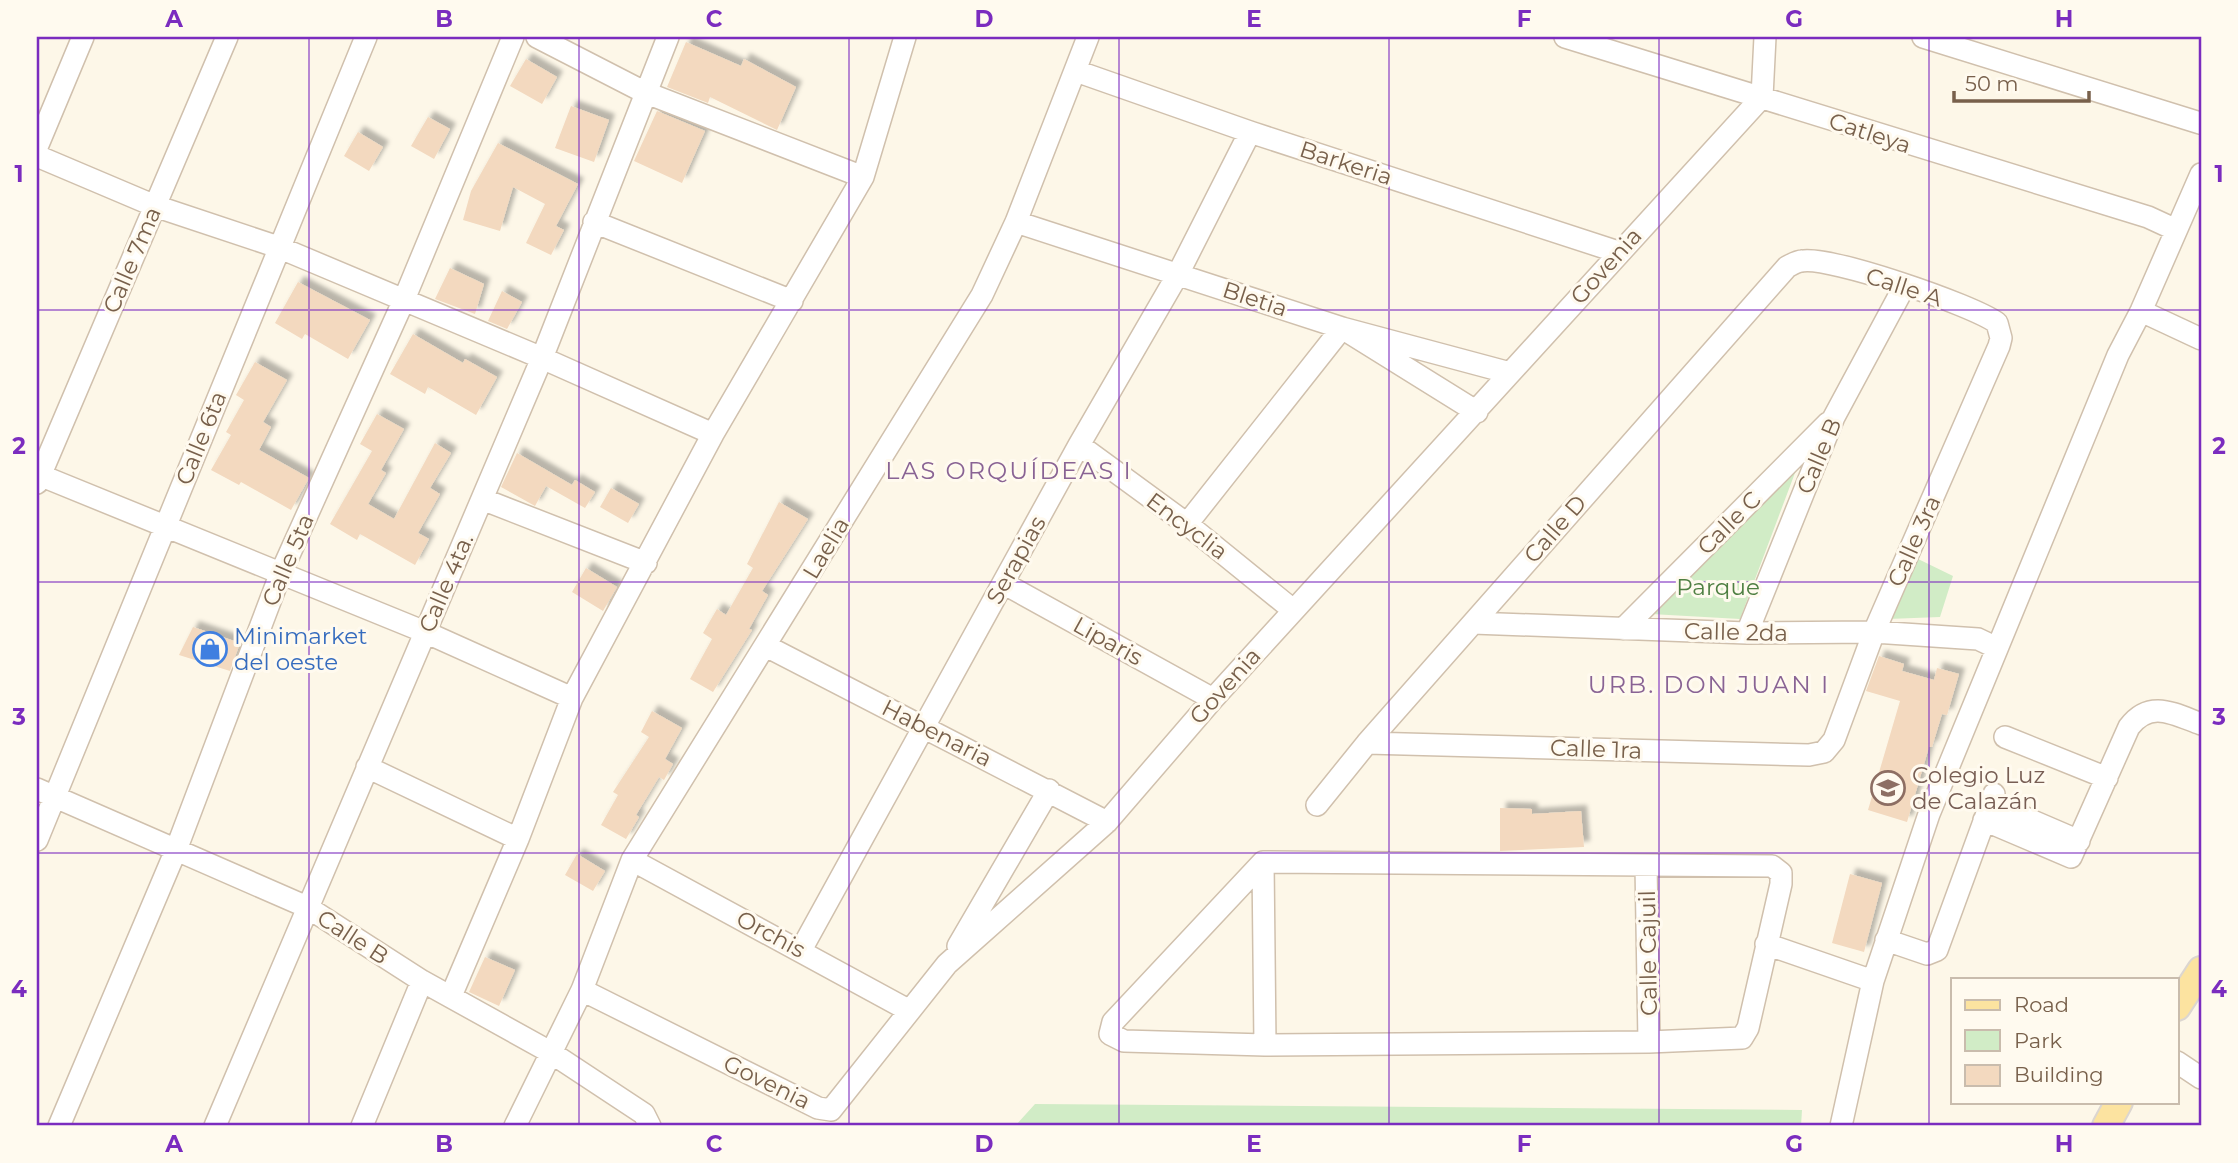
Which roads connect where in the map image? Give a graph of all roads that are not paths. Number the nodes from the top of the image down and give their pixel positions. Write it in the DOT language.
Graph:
graph roads {
  1 [pos="83,37"];
  2 [pos="227,37"];
  3 [pos="366,37"];
  4 [pos="513,37"];
  5 [pos="537,37"];
  6 [pos="668,37"];
  7 [pos="905,37"];
  8 [pos="1088,37"];
  9 [pos="1565,37"];
  10 [pos="1765,37"];
  11 [pos="1923,37"];
  12 [pos="1076,71"];
  13 [pos="644,92"];
  14 [pos="1762,97"];
  15 [pos="2200,123"];
  16 [pos="1250,132"];
  17 [pos="37,147"];
  18 [pos="37,156"];
  19 [pos="2201,174"];
  20 [pos="863,177"];
  21 [pos="155,206"];
  22 [pos="594,222"];
  23 [pos="1016,222"];
  24 [pos="2174,229"];
  25 [pos="278,247"];
  26 [pos="1618,251"];
  27 [pos="1801,260"];
  28 [pos="1178,274"];
  29 [pos="1905,285"];
  30 [pos="792,301"];
  31 [pos="403,302"];
  32 [pos="2141,311"];
  33 [pos="1342,328"];
  34 [pos="2000,330"];
  35 [pos="2201,339"];
  36 [pos="542,358"];
  37 [pos="1510,373"];
  38 [pos="1477,412"];
  39 [pos="1834,416"];
  40 [pos="713,434"];
  41 [pos="1079,446"];
  42 [pos="38,477"];
  43 [pos="482,499"];
  44 [pos="1187,524"];
  45 [pos="165,527"];
  46 [pos="646,563"];
  47 [pos="280,575"];
  48 [pos="1003,583"];
  49 [pos="1293,610"];
  50 [pos="1473,623"];
  51 [pos="1623,629"];
  52 [pos="425,632"];
  53 [pos="1874,632"];
  54 [pos="1747,633"];
  55 [pos="766,646"];
  56 [pos="1997,648"];
  57 [pos="572,698"];
  58 [pos="1213,699"];
  59 [pos="2201,724"];
  60 [pos="925,726"];
  61 [pos="2005,737"];
  62 [pos="1367,743"];
  63 [pos="1824,752"];
  64 [pos="367,767"];
  65 [pos="2107,778"];
  66 [pos="1049,790"];
  67 [pos="46,793"];
  68 [pos="1317,805"];
  69 [pos="1107,822"];
  70 [pos="518,839"];
  71 [pos="37,840"];
  72 [pos="176,850"];
  73 [pos="632,860"];
  74 [pos="1263,862"];
  75 [pos="1646,864"];
  76 [pos="307,907"];
  77 [pos="1886,940"];
  78 [pos="1766,944"];
  79 [pos="802,950"];
  80 [pos="947,964"];
  81 [pos="2201,970"];
  82 [pos="422,981"];
  83 [pos="1873,981"];
  84 [pos="582,990"];
  85 [pos="451,996"];
  86 [pos="2178,1005"];
  87 [pos="908,1010"];
  88 [pos="1649,1042"];
  89 [pos="1265,1045"];
  90 [pos="551,1052"];
  91 [pos="2178,1063"];
  92 [pos="2201,1078"];
  93 [pos="650,1124"];
  94 [pos="59,1126"];
  95 [pos="215,1126"];
  96 [pos="362,1126"];
  97 [pos="515,1126"];
  98 [pos="1841,1126"];
  1 -- 17 [label="street"];
  2 -- 21 [label="street, Calle 7ma"];
  3 -- 25 [label="street, Calle 6ta"];
  4 -- 31 [label="street, Calle 5ta"];
  5 -- 13 [label="street"];
  6 -- 13 [label="street, Calle 4ta."];
  7 -- 20 [label="street"];
  8 -- 12 [label="street, Laelia"];
  9 -- 14 [label="street, Catleya"];
  10 -- 14 [label="street"];
  11 -- 15 [label="street"];
  12 -- 16 [label="street, Barkeria"];
  12 -- 23 [label="street, Laelia"];
  13 -- 20 [label="street"];
  13 -- 22 [label="street, Calle 4ta."];
  14 -- 24 [label="street, Catleya"];
  14 -- 26 [label="street, Govenia"];
  16 -- 26 [label="street, Barkeria"];
  16 -- 28 [label="street, Serapias"];
  18 -- 21 [label="street"];
  19 -- 24 [label="street"];
  20 -- 30 [label="street"];
  21 -- 25 [label="street"];
  21 -- 42 [label="street, Calle 7ma"];
  22 -- 30 [label="street"];
  22 -- 36 [label="street, Calle 4ta."];
  23 -- 28 [label="street, Bletia"];
  23 -- 55 [label="street, Laelia"];
  24 -- 32 [label="street"];
  25 -- 31 [label="street"];
  25 -- 45 [label="street, Calle 6ta"];
  26 -- 37 [label="street, Govenia"];
  27 -- 29 [label="street, Calle A"];
  27 -- 50 [label="street, Calle D"];
  28 -- 33 [label="street, Bletia"];
  28 -- 41 [label="street, Serapias"];
  29 -- 34 [label="street, Calle A"];
  29 -- 39 [label="street, Calle B"];
  30 -- 40 [label="street"];
  31 -- 36 [label="street"];
  31 -- 47 [label="street, Calle 5ta"];
  32 -- 35 [label="street"];
  32 -- 56 [label="street"];
  33 -- 37 [label="street"];
  33 -- 38 [label="street, Bletia"];
  33 -- 44 [label="street"];
  34 -- 53 [label="street, Calle 3ra"];
  36 -- 40 [label="street"];
  36 -- 43 [label="street, Calle 4ta."];
  37 -- 38 [label="street, Govenia"];
  38 -- 49 [label="street, Govenia"];
  39 -- 51 [label="street, Calle C"];
  39 -- 54 [label="street, Calle B"];
  40 -- 46 [label="street"];
  41 -- 44 [label="street, Encyclia"];
  41 -- 48 [label="street, Serapias"];
  42 -- 45 [label="street"];
  43 -- 46 [label="street"];
  43 -- 52 [label="street, Calle 4ta."];
  44 -- 49 [label="street, Encyclia"];
  45 -- 47 [label="street"];
  45 -- 67 [label="street, Calle 6ta"];
  46 -- 57 [label="street"];
  47 -- 52 [label="street"];
  47 -- 72 [label="street, Calle 5ta"];
  48 -- 58 [label="street, Liparis"];
  48 -- 60 [label="street, Serapias"];
  49 -- 58 [label="street, Govenia"];
  50 -- 51 [label="street, Calle 2da"];
  50 -- 62 [label="street, Calle D"];
  51 -- 54 [label="street, Calle 2da"];
  52 -- 57 [label="street"];
  52 -- 64 [label="street, Calle 4ta."];
  53 -- 54 [label="street, Calle 2da"];
  53 -- 56 [label="street, Calle 2da"];
  53 -- 63 [label="street, Calle 3ra"];
  55 -- 60 [label="street, Habenaria"];
  55 -- 73 [label="street, Laelia"];
  56 -- 77 [label="street"];
  57 -- 70 [label="street"];
  58 -- 69 [label="street, Govenia"];
  59 -- 65 [label="street"];
  60 -- 66 [label="street, Habenaria"];
  60 -- 79 [label="street, Serapias"];
  61 -- 65 [label="street"];
  62 -- 63 [label="street, Calle 1ra"];
  62 -- 68 [label="street, Calle D"];
  64 -- 70 [label="street"];
  64 -- 76 [label="street, Calle 4ta."];
  65 -- 77 [label="street"];
  66 -- 69 [label="street, Habenaria"];
  66 -- 80 [label="street"];
  67 -- 71 [label="street, Calle 6ta"];
  67 -- 72 [label="street, Calle B"];
  69 -- 80 [label="street, Govenia"];
  70 -- 85 [label="street"];
  72 -- 76 [label="street, Calle B"];
  72 -- 94 [label="street, Calle 5ta"];
  73 -- 79 [label="street, Orchis"];
  73 -- 84 [label="street, Laelia"];
  74 -- 75 [label="street"];
  74 -- 89 [label="street"];
  74 -- 89 [label="street"];
  75 -- 78 [label="street"];
  75 -- 88 [label="street, Calle Cajuil"];
  76 -- 82 [label="street, Calle B"];
  76 -- 95 [label="street, Calle 4ta."];
  77 -- 83 [label="street"];
  78 -- 83 [label="street"];
  78 -- 88 [label="street"];
  79 -- 87 [label="street, Orchis"];
  80 -- 87 [label="street, Govenia"];
  81 -- 86 [label="main road"];
  82 -- 85 [label="street, Calle B"];
  82 -- 96 [label="street"];
  83 -- 98 [label="street"];
  84 -- 87 [label="street, Govenia"];
  84 -- 90 [label="street, Laelia"];
  85 -- 90 [label="street, Calle B"];
  88 -- 89 [label="street"];
  90 -- 93 [label="street, Calle B"];
  90 -- 97 [label="street, Laelia"];
  91 -- 92 [label="street"];
}
